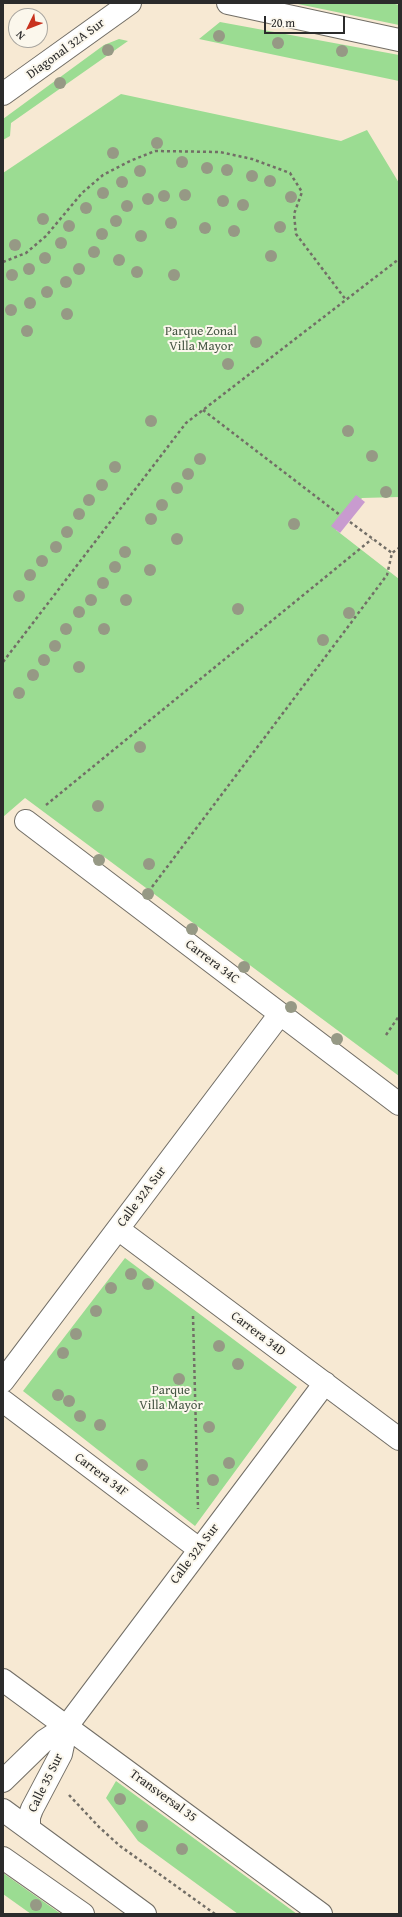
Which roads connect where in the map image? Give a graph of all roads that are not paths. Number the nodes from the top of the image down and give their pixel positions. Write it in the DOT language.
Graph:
graph roads {
  1 [pos="130,3"];
  2 [pos="228,3"];
  3 [pos="399,40"];
  4 [pos="3,94"];
  5 [pos="26,821"];
  6 [pos="280,1014"];
  7 [pos="399,1104"];
  8 [pos="118,1229"];
  9 [pos="3,1381"];
  10 [pos="325,1383"];
  11 [pos="3,1401"];
  12 [pos="399,1439"];
  13 [pos="199,1549"];
  14 [pos="3,1680"];
  15 [pos="67,1726"];
  16 [pos="3,1781"];
  17 [pos="3,1810"];
  18 [pos="29,1828"];
  19 [pos="3,1858"];
  20 [pos="83,1914"];
  21 [pos="146,1914"];
  22 [pos="322,1914"];
  1 -- 4 [label="main road, Diagonal 32A Sur"];
  2 -- 3 [label="main road"];
  5 -- 6 [label="main road, Carrera 34C"];
  6 -- 7 [label="main road, Carrera 34C"];
  6 -- 8 [label="main road, Calle 32A Sur"];
  8 -- 9 [label="main road, Calle 32A Sur"];
  8 -- 10 [label="main road, Carrera 34D"];
  10 -- 12 [label="main road, Carrera 34D"];
  10 -- 13 [label="main road, Calle 32A Sur"];
  11 -- 13 [label="main road, Carrera 34F"];
  13 -- 15 [label="main road, Calle 32A Sur"];
  14 -- 15 [label="main road, Transversal 35"];
  15 -- 16 [label="main road, Calle 35 Sur"];
  15 -- 18 [label="main road, Calle 35 Sur"];
  15 -- 22 [label="main road, Transversal 35"];
  17 -- 18 [label="main road"];
  18 -- 21 [label="main road"];
  19 -- 20 [label="main road"];
}
